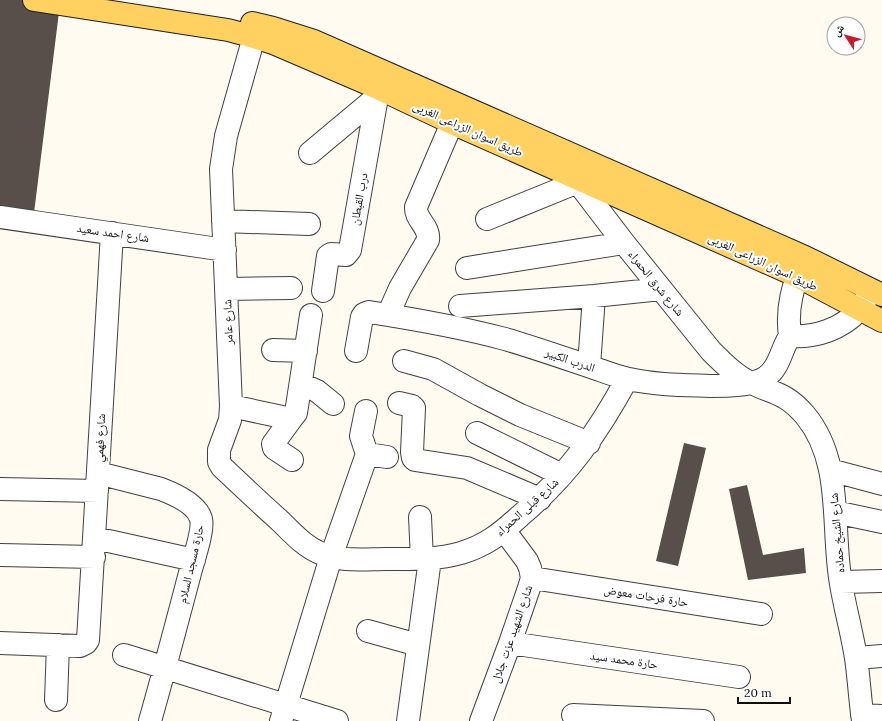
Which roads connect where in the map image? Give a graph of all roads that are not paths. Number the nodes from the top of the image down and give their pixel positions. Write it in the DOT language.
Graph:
graph roads {
  1 [pos="34,0"];
  2 [pos="111,0"];
  3 [pos="254,37"];
  4 [pos="378,93"];
  5 [pos="452,123"];
  6 [pos="310,152"];
  7 [pos="575,178"];
  8 [pos="0,217"];
  9 [pos="488,218"];
  10 [pos="223,221"];
  11 [pos="309,224"];
  12 [pos="112,233"];
  13 [pos="624,243"];
  14 [pos="225,250"];
  15 [pos="801,266"];
  16 [pos="467,268"];
  17 [pos="291,288"];
  18 [pos="661,289"];
  19 [pos="227,290"];
  20 [pos="323,291"];
  21 [pos="877,292"];
  22 [pos="594,296"];
  23 [pos="460,306"];
  24 [pos="860,309"];
  25 [pos="311,315"];
  26 [pos="388,315"];
  27 [pos="882,321"];
  28 [pos="790,336"];
  29 [pos="273,350"];
  30 [pos="306,351"];
  31 [pos="356,351"];
  32 [pos="404,361"];
  33 [pos="589,366"];
  34 [pos="627,379"];
  35 [pos="750,383"];
  36 [pos="301,384"];
  37 [pos="399,403"];
  38 [pos="333,404"];
  39 [pos="231,406"];
  40 [pos="292,418"];
  41 [pos="358,423"];
  42 [pos="477,433"];
  43 [pos="589,443"];
  44 [pos="292,460"];
  45 [pos="830,470"];
  46 [pos="562,476"];
  47 [pos="98,482"];
  48 [pos="882,484"];
  49 [pos="0,489"];
  50 [pos="540,499"];
  51 [pos="835,512"];
  52 [pos="420,517"];
  53 [pos="882,522"];
  54 [pos="504,530"];
  55 [pos="94,547"];
  56 [pos="0,554"];
  57 [pos="331,557"];
  58 [pos="426,559"];
  59 [pos="194,560"];
  60 [pos="532,578"];
  61 [pos="882,581"];
  62 [pos="841,582"];
  63 [pos="761,614"];
  64 [pos="368,631"];
  65 [pos="0,643"];
  66 [pos="510,643"];
  67 [pos="58,645"];
  68 [pos="418,645"];
  69 [pos="124,655"];
  70 [pos="882,656"];
  71 [pos="856,658"];
  72 [pos="165,668"];
  73 [pos="739,677"];
  74 [pos="56,700"];
  75 [pos="284,713"];
  76 [pos="573,715"];
  77 [pos="869,717"];
  78 [pos="150,721"];
  79 [pos="337,721"];
  80 [pos="408,721"];
  81 [pos="481,721"];
  82 [pos="703,721"];
  1 -- 3 [label="main road, طريق اسوان الزراعى الغربى"];
  2 -- 15 [label="main road, طريق اسوان الزراعى الغربى"];
  3 -- 4 [label="main road, طريق اسوان الزراعى الغربى"];
  3 -- 10 [label="street, شارع عامر"];
  4 -- 5 [label="main road, طريق اسوان الزراعى الغربى"];
  4 -- 6 [label="street"];
  4 -- 20 [label="street, درب القبطان"];
  5 -- 7 [label="main road, طريق اسوان الزراعى الغربى"];
  5 -- 26 [label="street"];
  7 -- 9 [label="street"];
  7 -- 13 [label="street, شارع شرق الحمراء"];
  7 -- 15 [label="main road, طريق اسوان الزراعى الغربى"];
  8 -- 12 [label="street, شارع احمد سعيد"];
  10 -- 11 [label="street"];
  10 -- 14 [label="street, شارع عامر"];
  12 -- 14 [label="street, شارع احمد سعيد"];
  12 -- 47 [label="street, شارع فهمي"];
  13 -- 16 [label="street"];
  13 -- 18 [label="street, شارع شرق الحمراء"];
  14 -- 19 [label="street, شارع عامر"];
  15 -- 21 [label="main road, طريق اسوان الزراعى الغربى"];
  15 -- 24 [label="main road, طريق اسوان الزراعى الغربى"];
  15 -- 28 [label="street"];
  17 -- 19 [label="street"];
  18 -- 22 [label="street"];
  18 -- 35 [label="street, شارع شرق الحمراء"];
  19 -- 39 [label="street, شارع عامر"];
  21 -- 24 [label="street"];
  22 -- 23 [label="street"];
  22 -- 33 [label="street"];
  24 -- 27 [label="main road, طريق اسوان الزراعى الغربى"];
  24 -- 28 [label="street"];
  25 -- 30 [label="street"];
  26 -- 31 [label="street, الدرب الكبير"];
  26 -- 33 [label="street, الدرب الكبير"];
  28 -- 35 [label="street, الدرب الكبير"];
  29 -- 30 [label="street"];
  30 -- 36 [label="street"];
  32 -- 43 [label="street"];
  33 -- 34 [label="street, الدرب الكبير"];
  34 -- 35 [label="street, الدرب الكبير"];
  34 -- 43 [label="street, شارع قبلى الحمراء"];
  35 -- 45 [label="street, شارع الشيخ حماده"];
  36 -- 38 [label="street"];
  36 -- 40 [label="street"];
  37 -- 50 [label="street"];
  39 -- 40 [label="street"];
  39 -- 57 [label="street, شارع عامر"];
  40 -- 44 [label="street"];
  41 -- 57 [label="street"];
  42 -- 46 [label="street"];
  43 -- 46 [label="street, شارع قبلى الحمراء"];
  45 -- 48 [label="street"];
  45 -- 51 [label="street, شارع الشيخ حماده"];
  46 -- 50 [label="street, شارع قبلى الحمراء"];
  47 -- 49 [label="street, حارة مسجد السلام"];
  47 -- 55 [label="street, شارع فهمي"];
  47 -- 59 [label="street, حارة مسجد السلام"];
  50 -- 54 [label="street, شارع قبلى الحمراء"];
  51 -- 53 [label="street"];
  51 -- 62 [label="street, شارع الشيخ حماده"];
  52 -- 58 [label="street"];
  54 -- 58 [label="street, شارع قبلى الحمراء"];
  54 -- 60 [label="street, شارع الشهيد عزت جلال"];
  55 -- 56 [label="street"];
  55 -- 59 [label="street"];
  55 -- 67 [label="street, شارع فهمي"];
  57 -- 58 [label="street, شارع قبلى الحمراء"];
  57 -- 75 [label="street"];
  58 -- 68 [label="street"];
  59 -- 72 [label="street, حارة مسجد السلام"];
  60 -- 63 [label="street, حارة فرحات معوض"];
  60 -- 66 [label="street, شارع الشهيد عزت جلال"];
  61 -- 62 [label="street"];
  62 -- 71 [label="street, شارع الشيخ حماده"];
  64 -- 68 [label="street"];
  65 -- 67 [label="street"];
  66 -- 73 [label="street, حارة محمد سيد"];
  66 -- 81 [label="street, شارع الشهيد عزت جلال"];
  67 -- 74 [label="street"];
  68 -- 80 [label="street"];
  69 -- 72 [label="street"];
  70 -- 71 [label="street"];
  71 -- 77 [label="street, شارع الشيخ حماده"];
  72 -- 75 [label="street"];
  72 -- 78 [label="street, حارة مسجد السلام"];
  75 -- 79 [label="street"];
  76 -- 82 [label="street"];
}
